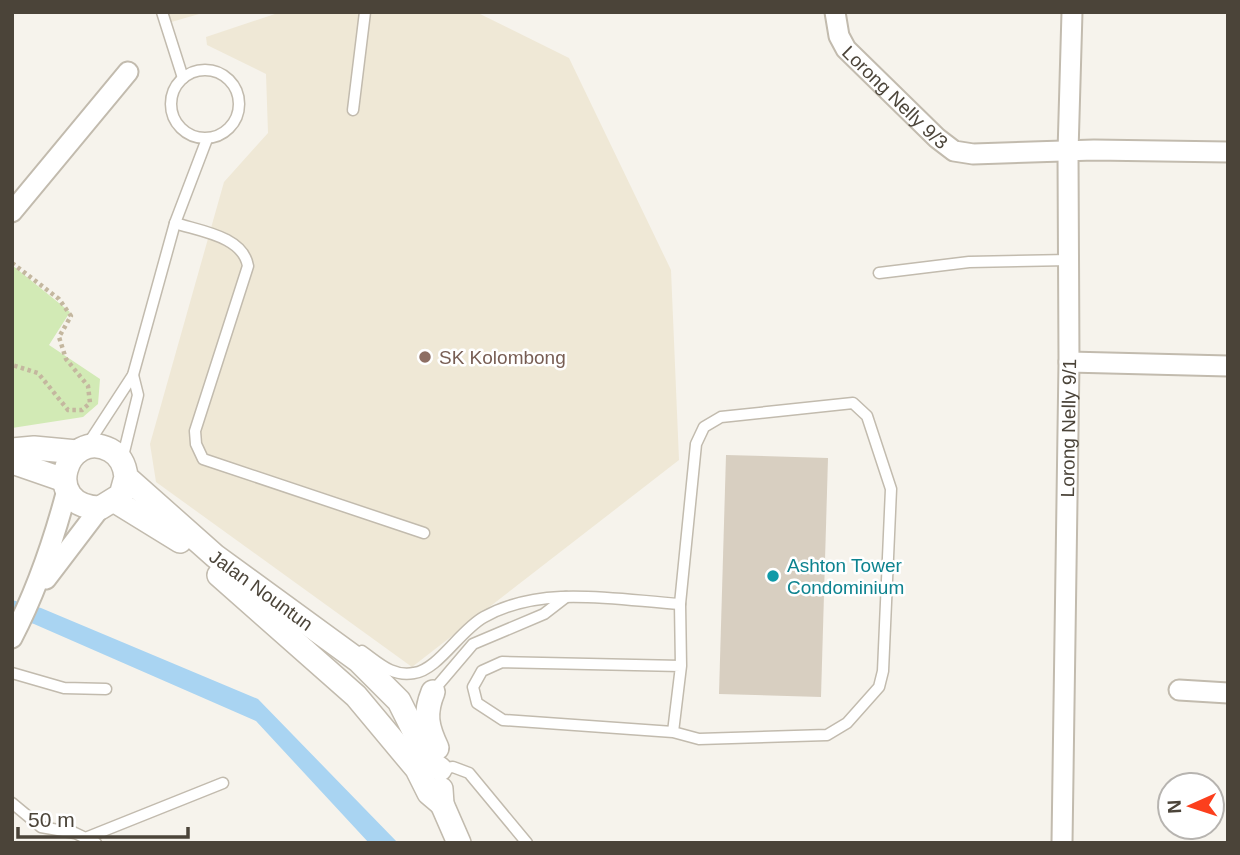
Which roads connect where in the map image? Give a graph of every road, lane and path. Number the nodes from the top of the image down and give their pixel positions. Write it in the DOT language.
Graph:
graph roads {
  1 [pos="162,12"];
  2 [pos="365,12"];
  3 [pos="835,12"];
  4 [pos="1072,12"];
  5 [pos="128,72"];
  6 [pos="183,78"];
  7 [pos="353,110"];
  8 [pos="207,139"];
  9 [pos="1068,152"];
  10 [pos="1228,152"];
  11 [pos="12,212"];
  12 [pos="175,223"];
  13 [pos="1070,260"];
  14 [pos="12,263"];
  15 [pos="879,273"];
  16 [pos="1069,362"];
  17 [pos="12,365"];
  18 [pos="1228,366"];
  19 [pos="133,375"];
  20 [pos="12,450"];
  21 [pos="81,450"];
  22 [pos="12,462"];
  23 [pos="124,469"];
  24 [pos="65,485"];
  25 [pos="107,505"];
  26 [pos="424,533"];
  27 [pos="35,594"];
  28 [pos="566,597"];
  29 [pos="680,604"];
  30 [pos="289,611"];
  31 [pos="12,638"];
  32 [pos="305,649"];
  33 [pos="681,666"];
  34 [pos="12,673"];
  35 [pos="106,689"];
  36 [pos="1180,690"];
  37 [pos="433,692"];
  38 [pos="1228,692"];
  39 [pos="399,702"];
  40 [pos="673,733"];
  41 [pos="440,769"];
  42 [pos="223,783"];
  43 [pos="12,803"];
  44 [pos="442,804"];
  45 [pos="92,840"];
  46 [pos="459,843"];
  47 [pos="527,843"];
  48 [pos="1062,843"];
  1 -- 6 [label="lane"];
  2 -- 7 [label="lane"];
  3 -- 9 [label="street, Lorong Nelly 9/3"];
  4 -- 9 [label="street, Lorong Nelly 9/1"];
  5 -- 11 [label="street"];
  6 -- 8 [label="lane"];
  6 -- 8 [label="lane"];
  8 -- 12 [label="lane"];
  9 -- 10 [label="street, Lorong Nelly 9/3"];
  9 -- 13 [label="street, Lorong Nelly 9/1"];
  12 -- 19 [label="lane"];
  12 -- 26 [label="lane"];
  13 -- 15 [label="lane"];
  13 -- 16 [label="street, Lorong Nelly 9/1"];
  14 -- 17 [label="path"];
  16 -- 18 [label="street"];
  16 -- 48 [label="street, Lorong Nelly 9/1"];
  19 -- 21 [label="lane"];
  19 -- 23 [label="lane"];
  20 -- 21 [label="street, Jalan Nountun"];
  21 -- 23 [label="street, Jalan Nountun"];
  21 -- 24 [label="street"];
  22 -- 24 [label="street, Jalan Nountun"];
  23 -- 25 [label="street"];
  23 -- 30 [label="street, Jalan Nountun"];
  24 -- 25 [label="street, Jalan Nountun"];
  24 -- 27 [label="street"];
  25 -- 27 [label="street"];
  25 -- 32 [label="street, Jalan Nountun"];
  27 -- 31 [label="street"];
  28 -- 29 [label="lane"];
  28 -- 30 [label="lane"];
  28 -- 37 [label="lane"];
  29 -- 33 [label="lane"];
  29 -- 40 [label="lane"];
  30 -- 39 [label="street, Jalan Nountun"];
  32 -- 39 [label="street, Jalan Nountun"];
  32 -- 44 [label="street, Jalan Nountun"];
  33 -- 40 [label="lane"];
  33 -- 40 [label="lane"];
  34 -- 35 [label="lane"];
  36 -- 38 [label="street"];
  37 -- 39 [label="street"];
  37 -- 41 [label="street"];
  39 -- 41 [label="street, Jalan Nountun"];
  41 -- 44 [label="street, Jalan Nountun"];
  41 -- 47 [label="lane"];
  42 -- 45 [label="lane"];
  43 -- 45 [label="lane"];
  44 -- 46 [label="street, Jalan Nountun"];
}
